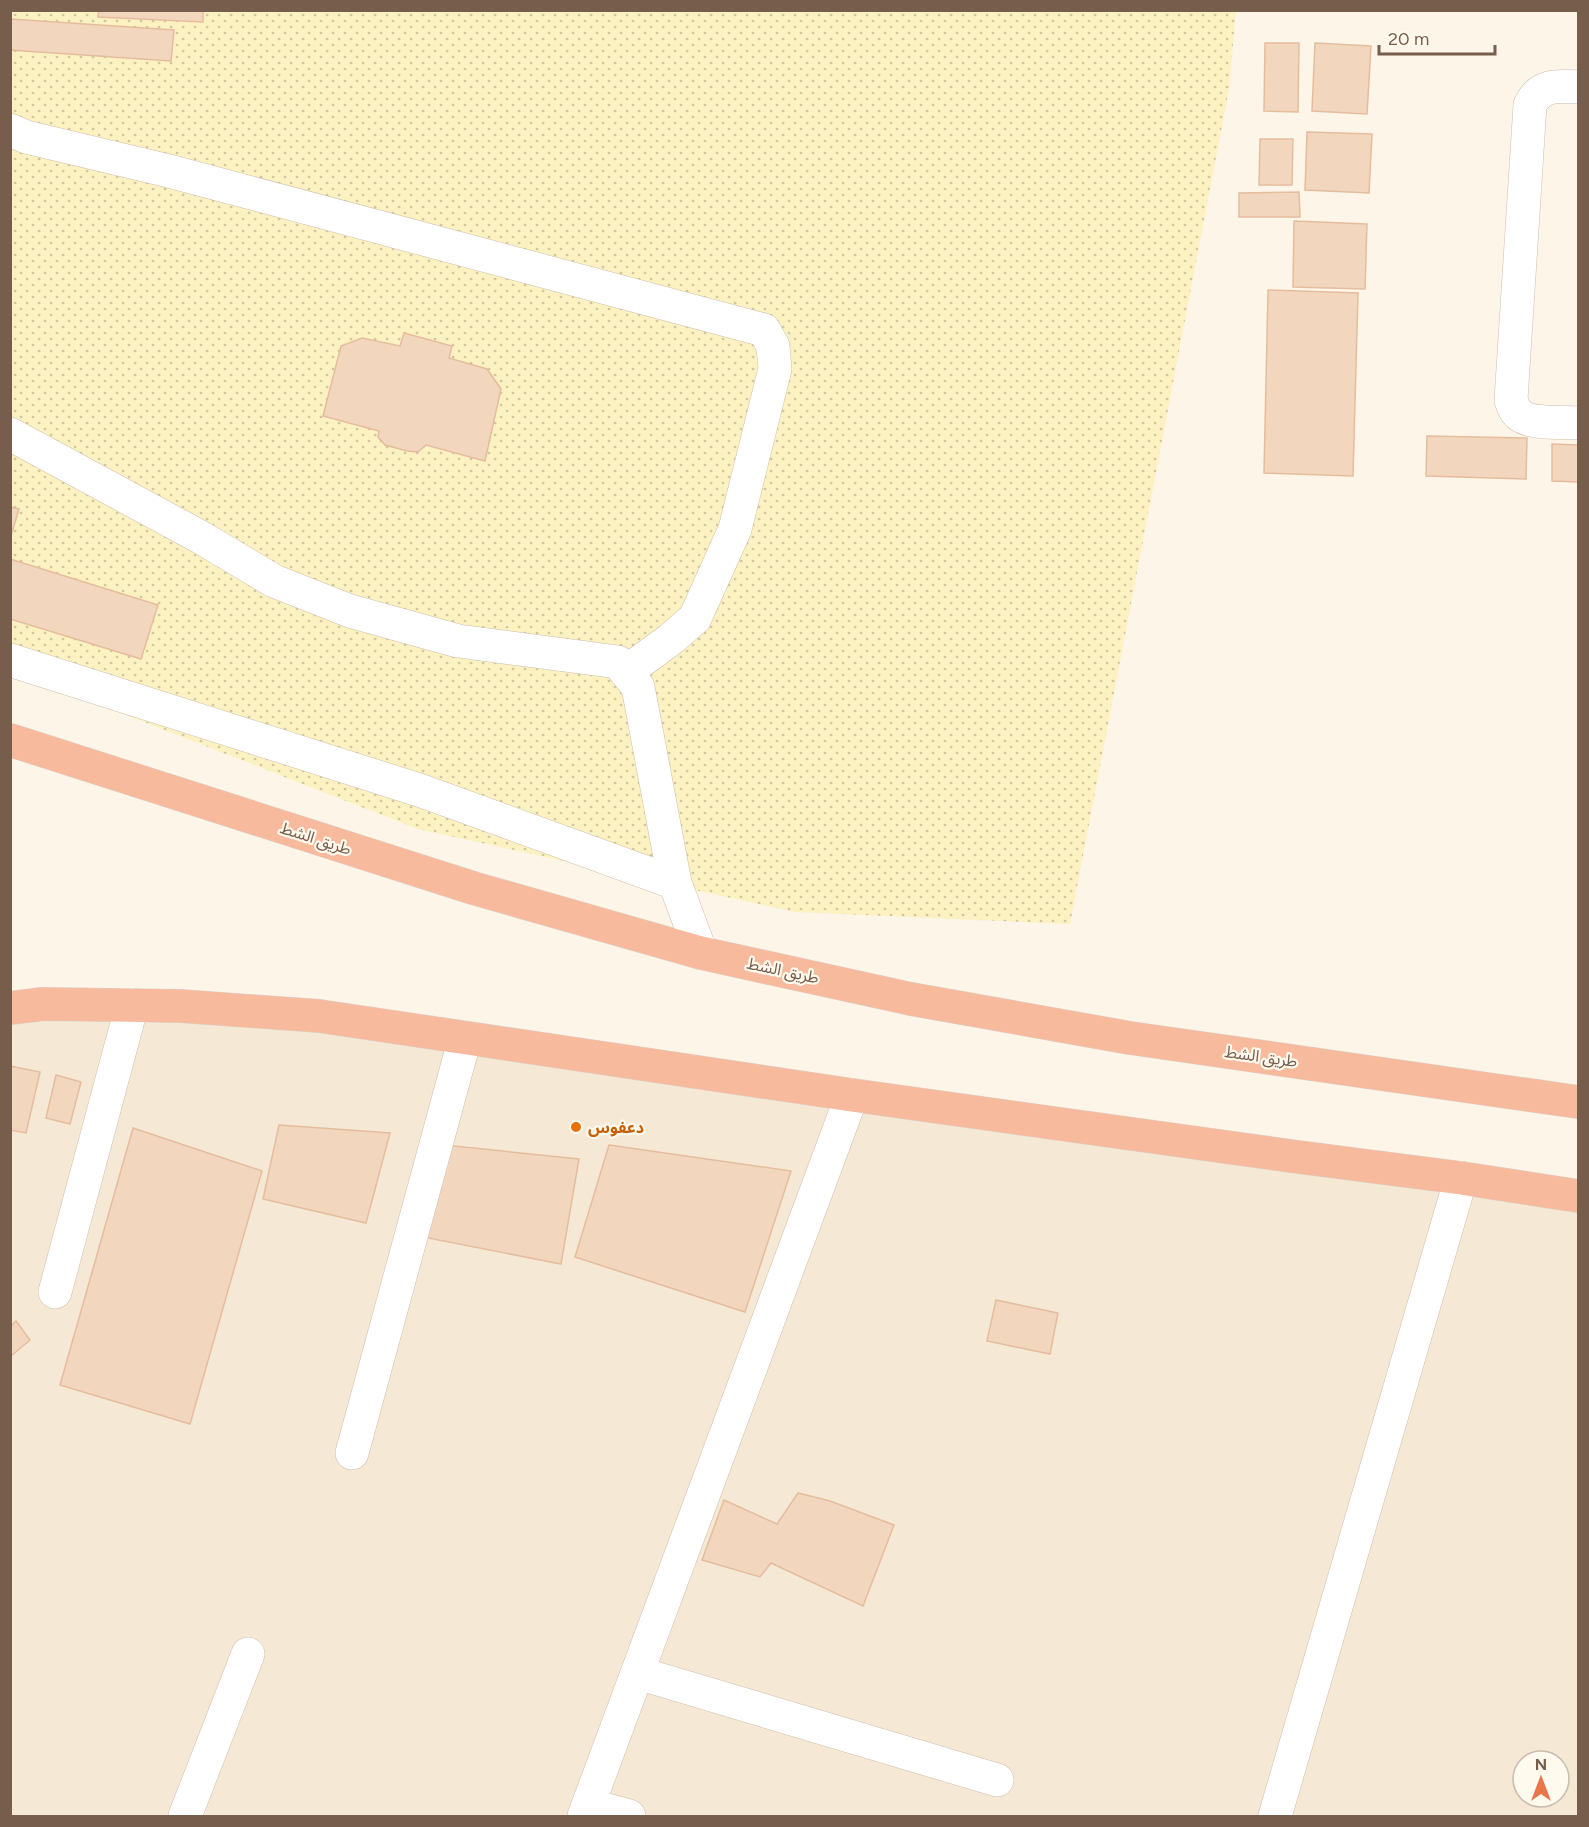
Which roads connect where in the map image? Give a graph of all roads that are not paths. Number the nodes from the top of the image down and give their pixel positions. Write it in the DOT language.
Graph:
graph roads {
  1 [pos="1578,87"];
  2 [pos="10,130"];
  3 [pos="1578,423"];
  4 [pos="10,434"];
  5 [pos="10,660"];
  6 [pos="626,672"];
  7 [pos="10,740"];
  8 [pos="675,883"];
  9 [pos="701,952"];
  10 [pos="132,1005"];
  11 [pos="10,1008"];
  12 [pos="465,1038"];
  13 [pos="852,1095"];
  14 [pos="1578,1101"];
  15 [pos="1461,1178"];
  16 [pos="1578,1196"];
  17 [pos="55,1293"];
  18 [pos="352,1453"];
  19 [pos="248,1654"];
  20 [pos="638,1673"];
  21 [pos="997,1780"];
  22 [pos="586,1811"];
  23 [pos="185,1816"];
  24 [pos="629,1816"];
  25 [pos="1275,1816"];
  1 -- 3 [label="street"];
  2 -- 6 [label="street"];
  4 -- 6 [label="street"];
  5 -- 8 [label="street"];
  6 -- 8 [label="street"];
  7 -- 9 [label="highway, طريق الشط"];
  8 -- 9 [label="street"];
  9 -- 14 [label="highway, طريق الشط"];
  10 -- 11 [label="highway"];
  10 -- 12 [label="highway"];
  10 -- 17 [label="street"];
  12 -- 13 [label="highway"];
  12 -- 18 [label="street"];
  13 -- 15 [label="highway"];
  13 -- 20 [label="street"];
  15 -- 16 [label="highway"];
  15 -- 25 [label="street"];
  19 -- 23 [label="street"];
  20 -- 21 [label="street"];
  20 -- 22 [label="street"];
  22 -- 24 [label="street"];
}
